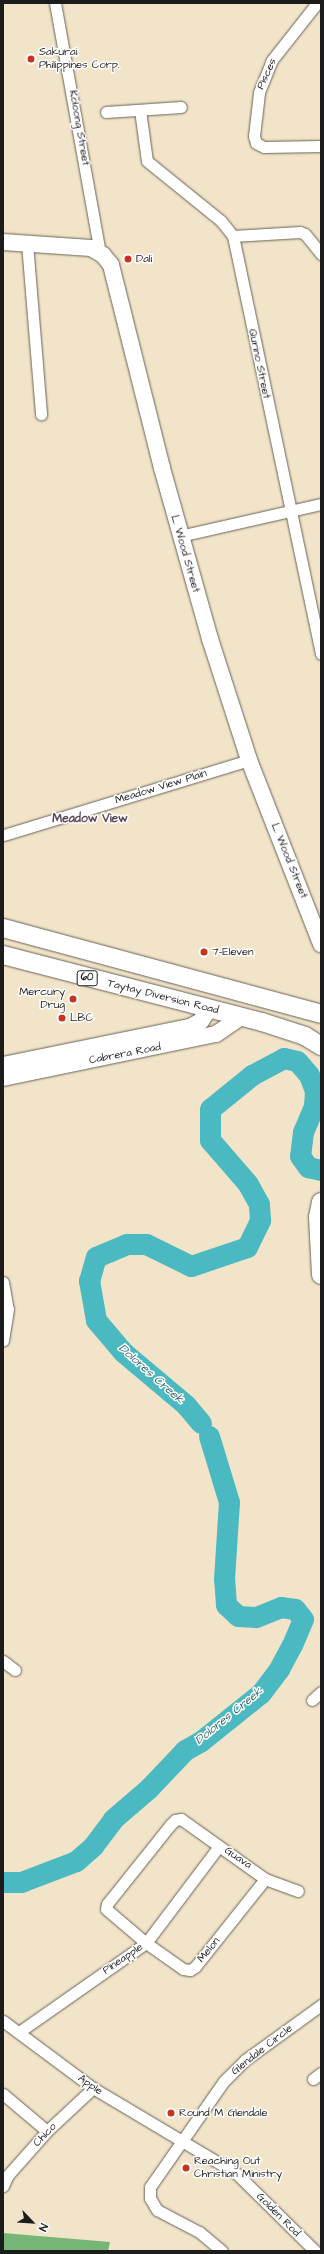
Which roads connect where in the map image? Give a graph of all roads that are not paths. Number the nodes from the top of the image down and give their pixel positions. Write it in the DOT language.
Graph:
graph roads {
  1 [pos="55,3"];
  2 [pos="317,3"];
  3 [pos="181,107"];
  4 [pos="140,110"];
  5 [pos="106,112"];
  6 [pos="321,146"];
  7 [pos="233,236"];
  8 [pos="3,242"];
  9 [pos="27,243"];
  10 [pos="100,253"];
  11 [pos="321,254"];
  12 [pos="41,414"];
  13 [pos="321,504"];
  14 [pos="290,511"];
  15 [pos="180,536"];
  16 [pos="321,654"];
  17 [pos="249,760"];
  18 [pos="4,835"];
  19 [pos="3,928"];
  20 [pos="321,944"];
  21 [pos="3,955"];
  22 [pos="315,1008"];
  23 [pos="209,1009"];
  24 [pos="241,1017"];
  25 [pos="305,1036"];
  26 [pos="321,1046"];
  27 [pos="3,1065"];
  28 [pos="3,1078"];
  29 [pos="321,1202"];
  30 [pos="321,1275"];
  31 [pos="3,1282"];
  32 [pos="3,1340"];
  33 [pos="3,1661"];
  34 [pos="15,1670"];
  35 [pos="321,1692"];
  36 [pos="312,1700"];
  37 [pos="219,1846"];
  38 [pos="265,1878"];
  39 [pos="298,1891"];
  40 [pos="107,1904"];
  41 [pos="146,1943"];
  42 [pos="321,2005"];
  43 [pos="3,2020"];
  44 [pos="19,2032"];
  45 [pos="93,2088"];
  46 [pos="3,2094"];
  47 [pos="47,2131"];
  48 [pos="182,2140"];
  49 [pos="5,2173"];
  50 [pos="3,2186"];
  51 [pos="222,2251"];
  52 [pos="314,2251"];
  1 -- 10 [label="street, Koloong Street"];
  2 -- 6 [label="street, Pisces"];
  3 -- 4 [label="street"];
  4 -- 5 [label="street"];
  4 -- 7 [label="street, Qurino Street"];
  7 -- 11 [label="street"];
  7 -- 14 [label="street, Qurino Street"];
  8 -- 9 [label="main road"];
  9 -- 10 [label="main road"];
  9 -- 12 [label="street"];
  10 -- 15 [label="main road, L. Wood Street"];
  13 -- 14 [label="street"];
  14 -- 15 [label="street"];
  14 -- 16 [label="street, Qurino Street"];
  15 -- 17 [label="main road, L. Wood Street"];
  17 -- 18 [label="street, Meadow View Plain"];
  17 -- 20 [label="main road, L. Wood Street"];
  19 -- 22 [label="main road, 60"];
  21 -- 23 [label="main road, Taytay Diversion Road / 60"];
  22 -- 25 [label="main road"];
  23 -- 24 [label="main road, Taytay Diversion Road / 60"];
  23 -- 27 [label="main road, Cabrera Road"];
  24 -- 25 [label="main road, Taytay Diversion Road / 60"];
  24 -- 28 [label="main road, Cabrera Road"];
  25 -- 26 [label="main road, Taytay Diversion Road / 60"];
  29 -- 30 [label="main road"];
  31 -- 32 [label="street"];
  33 -- 34 [label="street"];
  35 -- 36 [label="street"];
  37 -- 38 [label="street, Guava"];
  37 -- 40 [label="street, Guava"];
  37 -- 41 [label="street, Pineapple"];
  38 -- 39 [label="street, Guava"];
  38 -- 41 [label="street, Melon"];
  40 -- 41 [label="street, Melon"];
  41 -- 44 [label="street, Pineapple"];
  42 -- 48 [label="street, Glendale Circle"];
  43 -- 44 [label="street, Apple"];
  44 -- 45 [label="street, Apple"];
  45 -- 47 [label="street, Chico"];
  45 -- 48 [label="street, Apple"];
  46 -- 47 [label="street"];
  47 -- 49 [label="street, Chico"];
  48 -- 51 [label="street, Glendale Circle"];
  48 -- 52 [label="street, Golden Rod"];
  49 -- 50 [label="street, Chico"];
}
